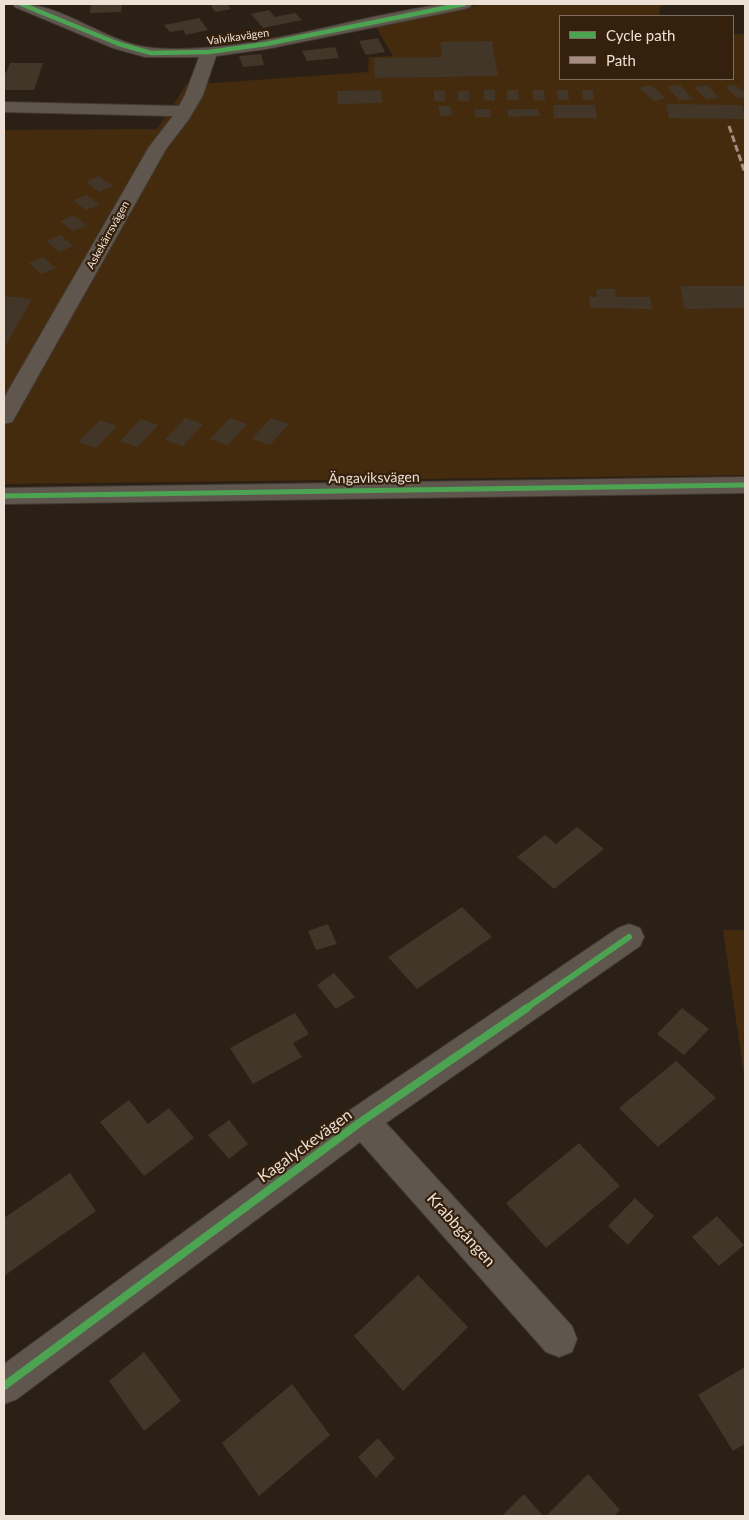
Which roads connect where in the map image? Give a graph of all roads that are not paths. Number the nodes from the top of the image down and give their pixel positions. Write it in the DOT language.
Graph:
graph roads {
  1 [pos="21,4"];
  2 [pos="464,4"];
  3 [pos="209,52"];
  4 [pos="4,107"];
  5 [pos="185,111"];
  6 [pos="4,418"];
  7 [pos="745,485"];
  8 [pos="4,496"];
  9 [pos="629,937"];
  10 [pos="362,1121"];
  11 [pos="559,1339"];
  12 [pos="4,1386"];
  1 -- 3 [label="street, Valvikavägen"];
  2 -- 3 [label="street, Valvikavägen"];
  3 -- 5 [label="street, Askekärrsvägen"];
  4 -- 5 [label="street"];
  5 -- 6 [label="street, Askekärrsvägen"];
  7 -- 8 [label="street, Ängaviksvägen"];
  9 -- 10 [label="street, Kagalyckevägen"];
  10 -- 11 [label="street, Krabbgången"];
  10 -- 12 [label="street, Kagalyckevägen"];
}
